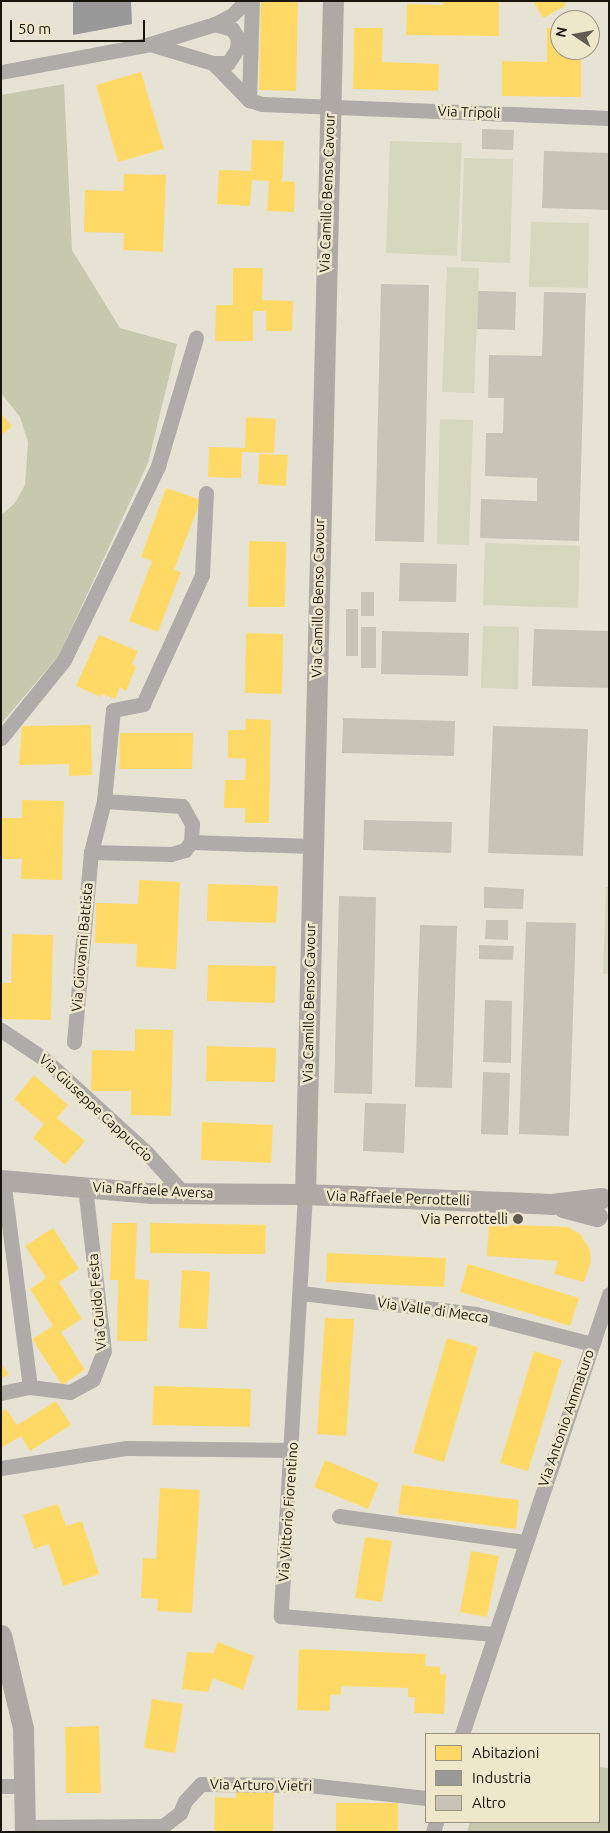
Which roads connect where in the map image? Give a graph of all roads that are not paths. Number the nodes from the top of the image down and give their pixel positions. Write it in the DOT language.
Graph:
graph roads {
  1 [pos="246,1"];
  2 [pos="252,1"];
  3 [pos="334,1"];
  4 [pos="215,24"];
  5 [pos="150,44"];
  6 [pos="213,63"];
  7 [pos="1,72"];
  8 [pos="249,100"];
  9 [pos="330,107"];
  10 [pos="609,118"];
  11 [pos="196,338"];
  12 [pos="206,492"];
  13 [pos="1,738"];
  14 [pos="104,801"];
  15 [pos="191,842"];
  16 [pos="312,846"];
  17 [pos="91,852"];
  18 [pos="1,1030"];
  19 [pos="74,1042"];
  20 [pos="2,1180"];
  21 [pos="85,1187"];
  22 [pos="184,1194"];
  23 [pos="305,1194"];
  24 [pos="604,1209"];
  25 [pos="302,1293"];
  26 [pos="609,1294"];
  27 [pos="592,1344"];
  28 [pos="30,1387"];
  29 [pos="1,1393"];
  30 [pos="292,1450"];
  31 [pos="1,1468"];
  32 [pos="339,1516"];
  33 [pos="524,1542"];
  34 [pos="494,1634"];
  35 [pos="1,1636"];
  36 [pos="462,1733"];
  37 [pos="1,1786"];
  38 [pos="24,1786"];
  39 [pos="425,1798"];
  40 [pos="25,1830"];
  1 -- 4 [label="street"];
  2 -- 8 [label="street"];
  3 -- 9 [label="street, Via Camillo Benso Cavour"];
  4 -- 5 [label="street"];
  4 -- 6 [label="street"];
  5 -- 6 [label="street"];
  5 -- 7 [label="street"];
  6 -- 8 [label="street"];
  8 -- 9 [label="street, Via Tripoli"];
  9 -- 10 [label="street, Via Tripoli"];
  9 -- 16 [label="street, Via Camillo Benso Cavour"];
  11 -- 13 [label="street"];
  12 -- 14 [label="street, Via Giovanni Battista"];
  14 -- 15 [label="street"];
  14 -- 17 [label="street, Via Giovanni Battista"];
  15 -- 16 [label="street"];
  15 -- 17 [label="street"];
  16 -- 23 [label="street, Via Camillo Benso Cavour"];
  17 -- 19 [label="street, Via Giovanni Battista"];
  18 -- 22 [label="street, Via Giuseppe Cappuccio"];
  20 -- 21 [label="street, Via Raffaele Aversa"];
  20 -- 28 [label="street"];
  21 -- 22 [label="street, Via Raffaele Aversa"];
  21 -- 28 [label="street, Via Guido Festa"];
  22 -- 23 [label="street, Via Raffaele Aversa"];
  23 -- 24 [label="street, Via Raffaele Perrottelli"];
  23 -- 25 [label="street, Via Vittorio Fiorentino"];
  25 -- 27 [label="street, Via Valle di Mecca"];
  25 -- 30 [label="street, Via Vittorio Fiorentino"];
  26 -- 27 [label="street, Via Antonio Ammaturo"];
  27 -- 33 [label="street, Via Antonio Ammaturo"];
  28 -- 29 [label="street, Via Guido Festa"];
  30 -- 31 [label="street"];
  30 -- 34 [label="street, Via Vittorio Fiorentino"];
  32 -- 33 [label="street"];
  33 -- 34 [label="street, Via Antonio Ammaturo"];
  34 -- 36 [label="street, Via Antonio Ammaturo"];
  35 -- 38 [label="street"];
  37 -- 38 [label="street"];
  38 -- 40 [label="street"];
  39 -- 40 [label="street, Via Arturo Vietri"];
}
